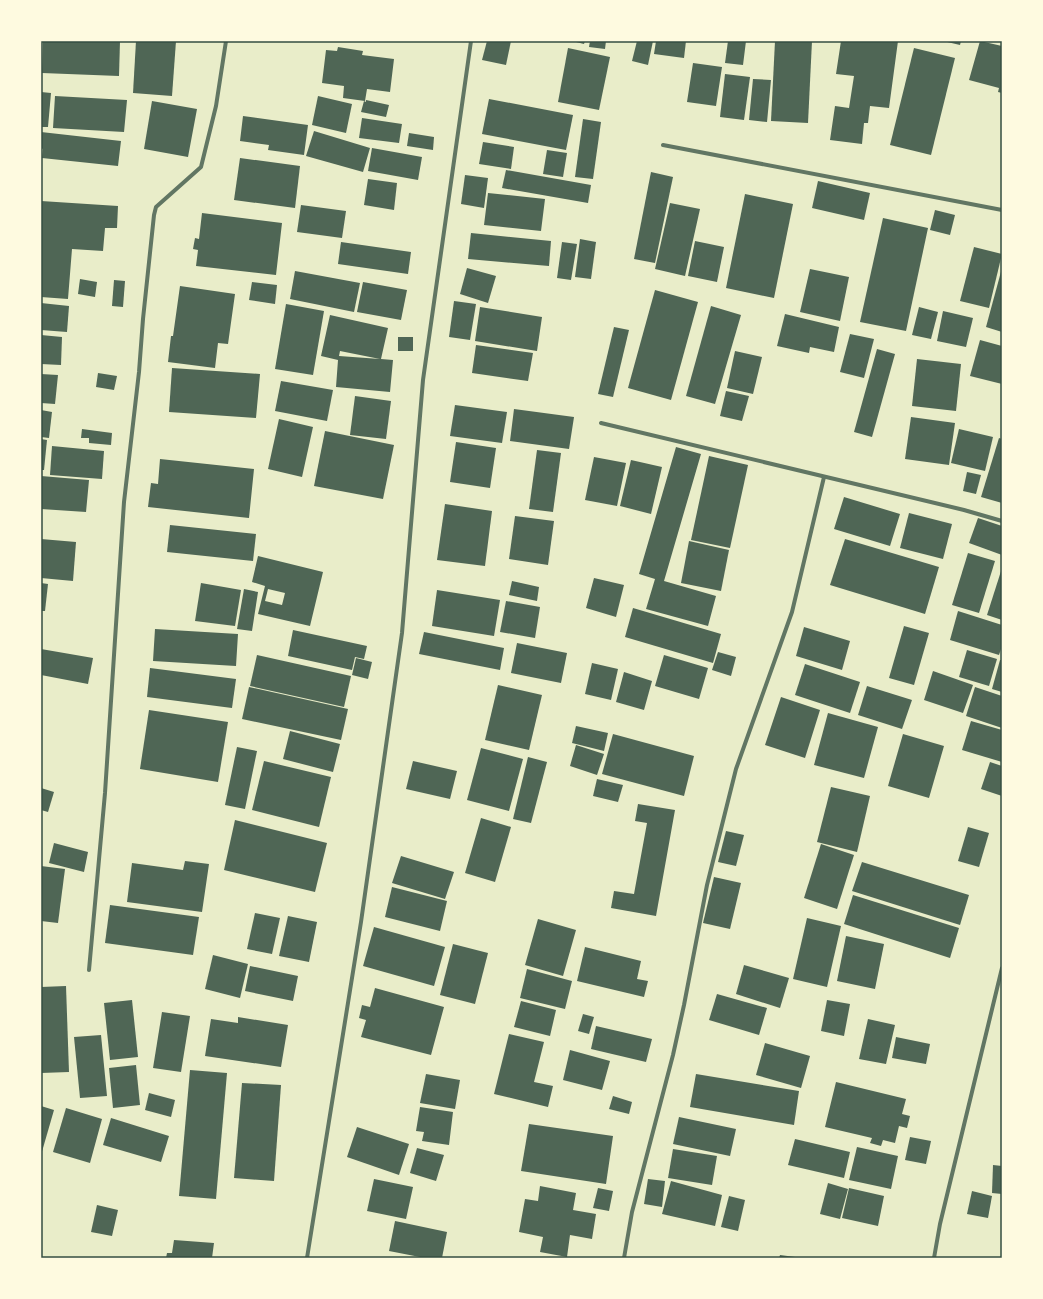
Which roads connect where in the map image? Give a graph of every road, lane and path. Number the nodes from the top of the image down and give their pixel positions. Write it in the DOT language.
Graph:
graph roads {
  1 [pos="226,41"];
  2 [pos="471,41"];
  3 [pos="663,145"];
  4 [pos="1002,210"];
  5 [pos="601,424"];
  6 [pos="824,478"];
  7 [pos="1002,521"];
  8 [pos="1002,968"];
  9 [pos="89,970"];
  10 [pos="307,1258"];
  11 [pos="624,1258"];
  12 [pos="934,1258"];
  1 -- 9 [label="street"];
  2 -- 10 [label="street"];
  3 -- 4 [label="street"];
  5 -- 6 [label="street"];
  6 -- 7 [label="street"];
  6 -- 11 [label="street"];
  8 -- 12 [label="street"];
}
